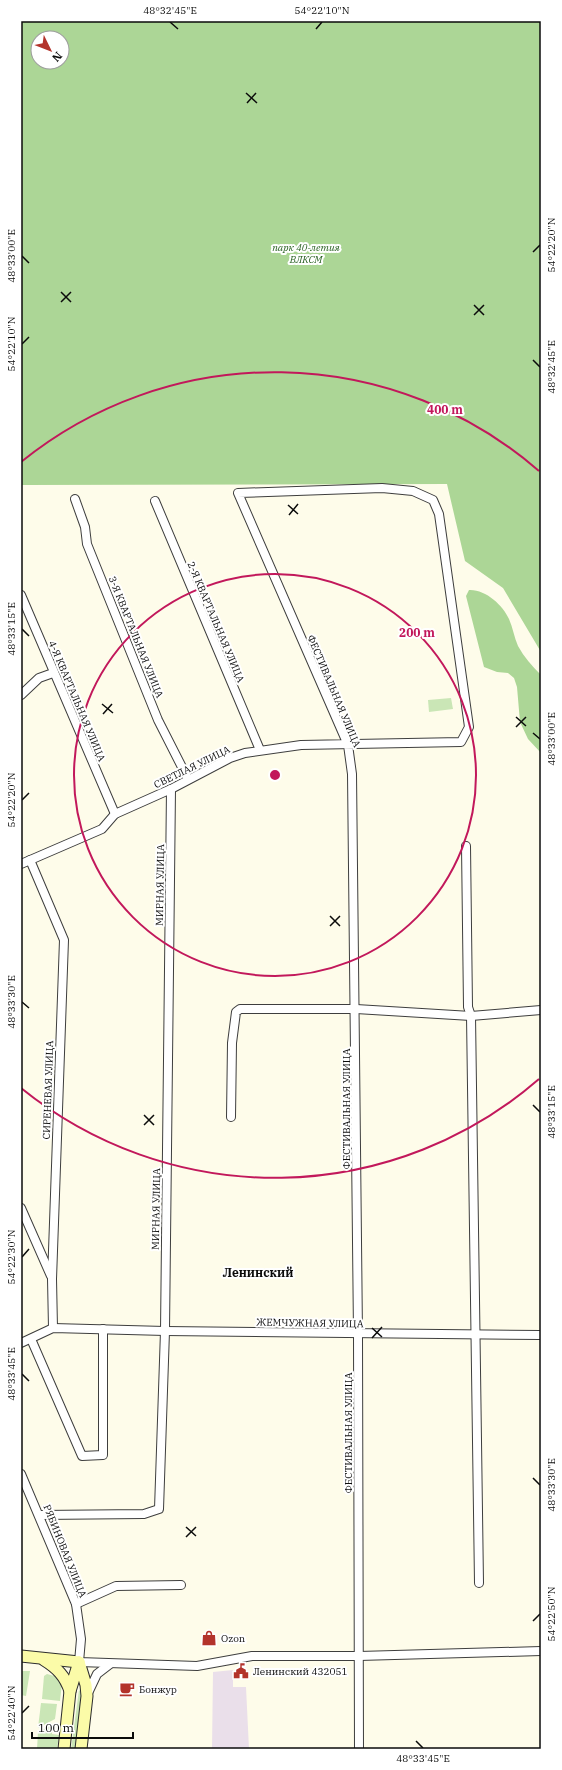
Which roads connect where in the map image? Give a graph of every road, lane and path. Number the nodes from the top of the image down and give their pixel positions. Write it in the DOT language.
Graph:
graph roads {
  1 [pos="75,499"];
  2 [pos="155,501"];
  3 [pos="21,595"];
  4 [pos="53,673"];
  5 [pos="21,695"];
  6 [pos="461,742"];
  7 [pos="348,745"];
  8 [pos="260,750"];
  9 [pos="188,779"];
  10 [pos="171,789"];
  11 [pos="115,814"];
  12 [pos="466,846"];
  13 [pos="30,860"];
  14 [pos="21,864"];
  15 [pos="356,1009"];
  16 [pos="541,1010"];
  17 [pos="471,1016"];
  18 [pos="231,1117"];
  19 [pos="21,1208"];
  20 [pos="52,1279"];
  21 [pos="53,1328"];
  22 [pos="102,1329"];
  23 [pos="165,1331"];
  24 [pos="358,1334"];
  25 [pos="475,1334"];
  26 [pos="541,1335"];
  27 [pos="31,1339"];
  28 [pos="21,1344"];
  29 [pos="21,1474"];
  30 [pos="40,1515"];
  31 [pos="479,1583"];
  32 [pos="181,1585"];
  33 [pos="76,1604"];
  34 [pos="541,1651"];
  35 [pos="21,1656"];
  36 [pos="359,1656"];
  37 [pos="41,1658"];
  38 [pos="79,1662"];
  39 [pos="110,1664"];
  40 [pos="70,1690"];
  41 [pos="87,1696"];
  42 [pos="64,1749"];
  43 [pos="81,1749"];
  44 [pos="359,1749"];
  1 -- 9 [label="street, 3-Я КВАРТАЛЬНАЯ УЛИЦА"];
  2 -- 8 [label="street, 2-Я КВАРТАЛЬНАЯ УЛИЦА"];
  3 -- 4 [label="street, 4-Я КВАРТАЛЬНАЯ УЛИЦА"];
  4 -- 5 [label="street"];
  4 -- 11 [label="street, 4-Я КВАРТАЛЬНАЯ УЛИЦА"];
  6 -- 7 [label="street, СВЕТЛАЯ УЛИЦА"];
  6 -- 7 [label="street, ФЕСТИВАЛЬНАЯ УЛИЦА"];
  7 -- 8 [label="street, СВЕТЛАЯ УЛИЦА"];
  7 -- 15 [label="street, ФЕСТИВАЛЬНАЯ УЛИЦА"];
  8 -- 9 [label="street, СВЕТЛАЯ УЛИЦА"];
  9 -- 10 [label="street, СВЕТЛАЯ УЛИЦА"];
  10 -- 11 [label="street, СВЕТЛАЯ УЛИЦА"];
  10 -- 23 [label="street, МИРНАЯ УЛИЦА"];
  11 -- 13 [label="street, СВЕТЛАЯ УЛИЦА"];
  12 -- 17 [label="street"];
  13 -- 14 [label="street, СВЕТЛАЯ УЛИЦА"];
  13 -- 20 [label="street, СИРЕНЕВАЯ УЛИЦА"];
  15 -- 17 [label="street"];
  15 -- 18 [label="street"];
  15 -- 24 [label="street, ФЕСТИВАЛЬНАЯ УЛИЦА"];
  16 -- 17 [label="street"];
  17 -- 25 [label="street"];
  19 -- 20 [label="street"];
  20 -- 21 [label="street, СИРЕНЕВАЯ УЛИЦА"];
  21 -- 22 [label="street, ЖЕМЧУЖНАЯ УЛИЦА"];
  21 -- 27 [label="street"];
  22 -- 23 [label="street, ЖЕМЧУЖНАЯ УЛИЦА"];
  22 -- 27 [label="street"];
  23 -- 24 [label="street, ЖЕМЧУЖНАЯ УЛИЦА"];
  23 -- 30 [label="street, МИРНАЯ УЛИЦА"];
  24 -- 25 [label="street, ЖЕМЧУЖНАЯ УЛИЦА"];
  24 -- 36 [label="street, ФЕСТИВАЛЬНАЯ УЛИЦА"];
  25 -- 26 [label="street, ЖЕМЧУЖНАЯ УЛИЦА"];
  25 -- 31 [label="street"];
  27 -- 28 [label="street"];
  29 -- 30 [label="street, РЯБИНОВАЯ УЛИЦА"];
  30 -- 33 [label="street, РЯБИНОВАЯ УЛИЦА"];
  32 -- 33 [label="street"];
  33 -- 38 [label="street, РЯБИНОВАЯ УЛИЦА"];
  34 -- 36 [label="street"];
  35 -- 37 [label="main road"];
  36 -- 39 [label="street"];
  36 -- 44 [label="street, ФЕСТИВАЛЬНАЯ УЛИЦА"];
  37 -- 38 [label="main road"];
  37 -- 40 [label="main road"];
  38 -- 39 [label="street"];
  38 -- 40 [label="main road"];
  38 -- 41 [label="main road"];
  39 -- 41 [label="street"];
  40 -- 42 [label="main road"];
  41 -- 43 [label="main road"];
}
